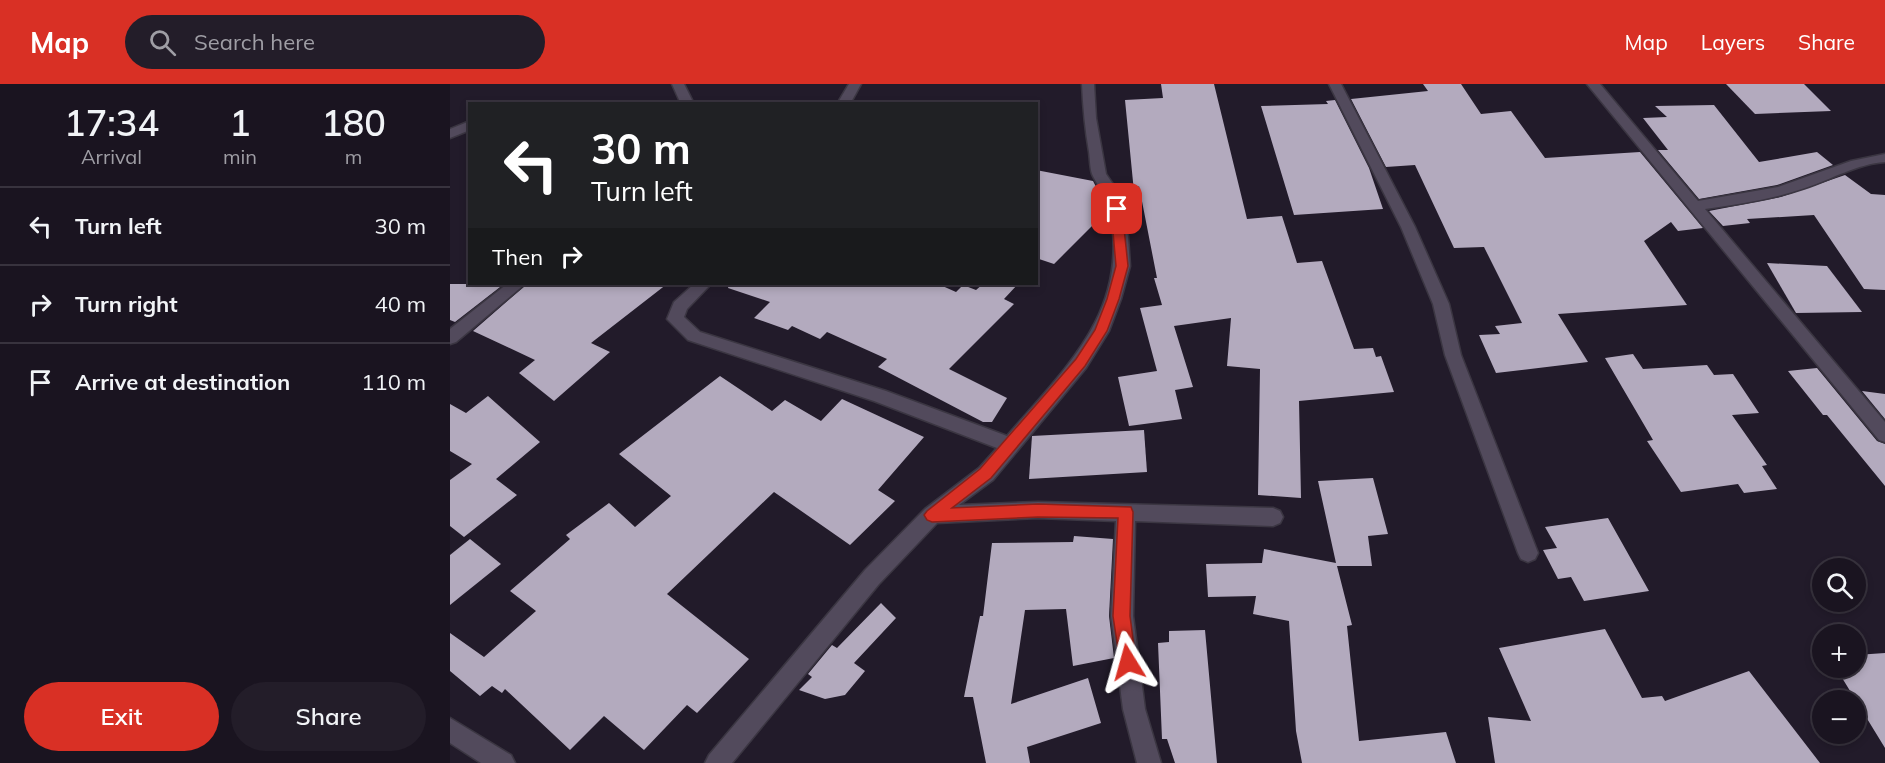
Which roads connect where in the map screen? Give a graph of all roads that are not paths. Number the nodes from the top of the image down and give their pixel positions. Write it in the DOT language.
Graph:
graph roads {
  1 [pos="678,84"];
  2 [pos="855,84"];
  3 [pos="1088,84"];
  4 [pos="1335,84"];
  5 [pos="1593,84"];
  6 [pos="687,102"];
  7 [pos="844,102"];
  8 [pos="468,126"];
  9 [pos="450,134"];
  10 [pos="1885,158"];
  11 [pos="1694,206"];
  12 [pos="516,285"];
  13 [pos="702,285"];
  14 [pos="450,338"];
  15 [pos="1885,435"];
  16 [pos="1009,446"];
  17 [pos="1126,512"];
  18 [pos="932,515"];
  19 [pos="1273,517"];
  20 [pos="1528,553"];
  21 [pos="450,730"];
  22 [pos="503,763"];
  23 [pos="717,763"];
  24 [pos="1149,763"];
  1 -- 6 [label="street"];
  2 -- 7 [label="street"];
  3 -- 16 [label="street"];
  4 -- 20 [label="street"];
  5 -- 11 [label="street"];
  8 -- 9 [label="street"];
  10 -- 11 [label="street"];
  11 -- 15 [label="street"];
  12 -- 14 [label="street"];
  13 -- 16 [label="street"];
  16 -- 18 [label="street"];
  17 -- 18 [label="street"];
  17 -- 19 [label="street"];
  17 -- 24 [label="street"];
  18 -- 23 [label="street"];
  21 -- 22 [label="street"];
}
